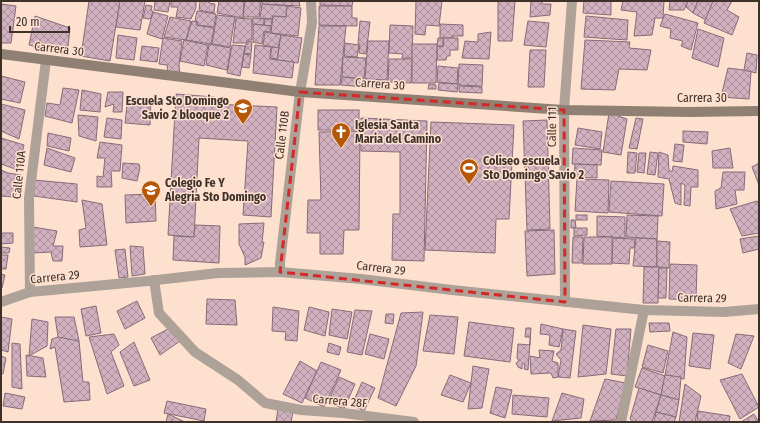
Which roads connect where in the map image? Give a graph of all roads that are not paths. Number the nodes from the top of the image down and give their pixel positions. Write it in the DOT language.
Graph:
graph roads {
  1 [pos="311,1"];
  2 [pos="572,1"];
  3 [pos="1,54"];
  4 [pos="46,60"];
  5 [pos="300,92"];
  6 [pos="564,110"];
  7 [pos="759,111"];
  8 [pos="280,272"];
  9 [pos="154,280"];
  10 [pos="30,292"];
  11 [pos="1,302"];
  12 [pos="565,302"];
  13 [pos="759,309"];
  14 [pos="644,310"];
  15 [pos="414,422"];
  16 [pos="621,422"];
  1 -- 5 [label="street, Calle 110B"];
  2 -- 6 [label="street, Calle 111"];
  3 -- 4 [label="street, Carrera 30"];
  4 -- 5 [label="street, Carrera 30"];
  4 -- 10 [label="street, Calle 110A"];
  5 -- 6 [label="street, Carrera 30"];
  5 -- 8 [label="street, Calle 110B"];
  6 -- 7 [label="street, Carrera 30"];
  6 -- 12 [label="street, Calle 111"];
  8 -- 9 [label="street, Carrera 29"];
  8 -- 12 [label="street, Carrera 29"];
  9 -- 10 [label="street, Carrera 29"];
  9 -- 15 [label="street, Carrera 28F"];
  10 -- 11 [label="street, Carrera 29"];
  12 -- 14 [label="street, Carrera 29"];
  13 -- 14 [label="street, Carrera 29"];
  14 -- 16 [label="street"];
}
